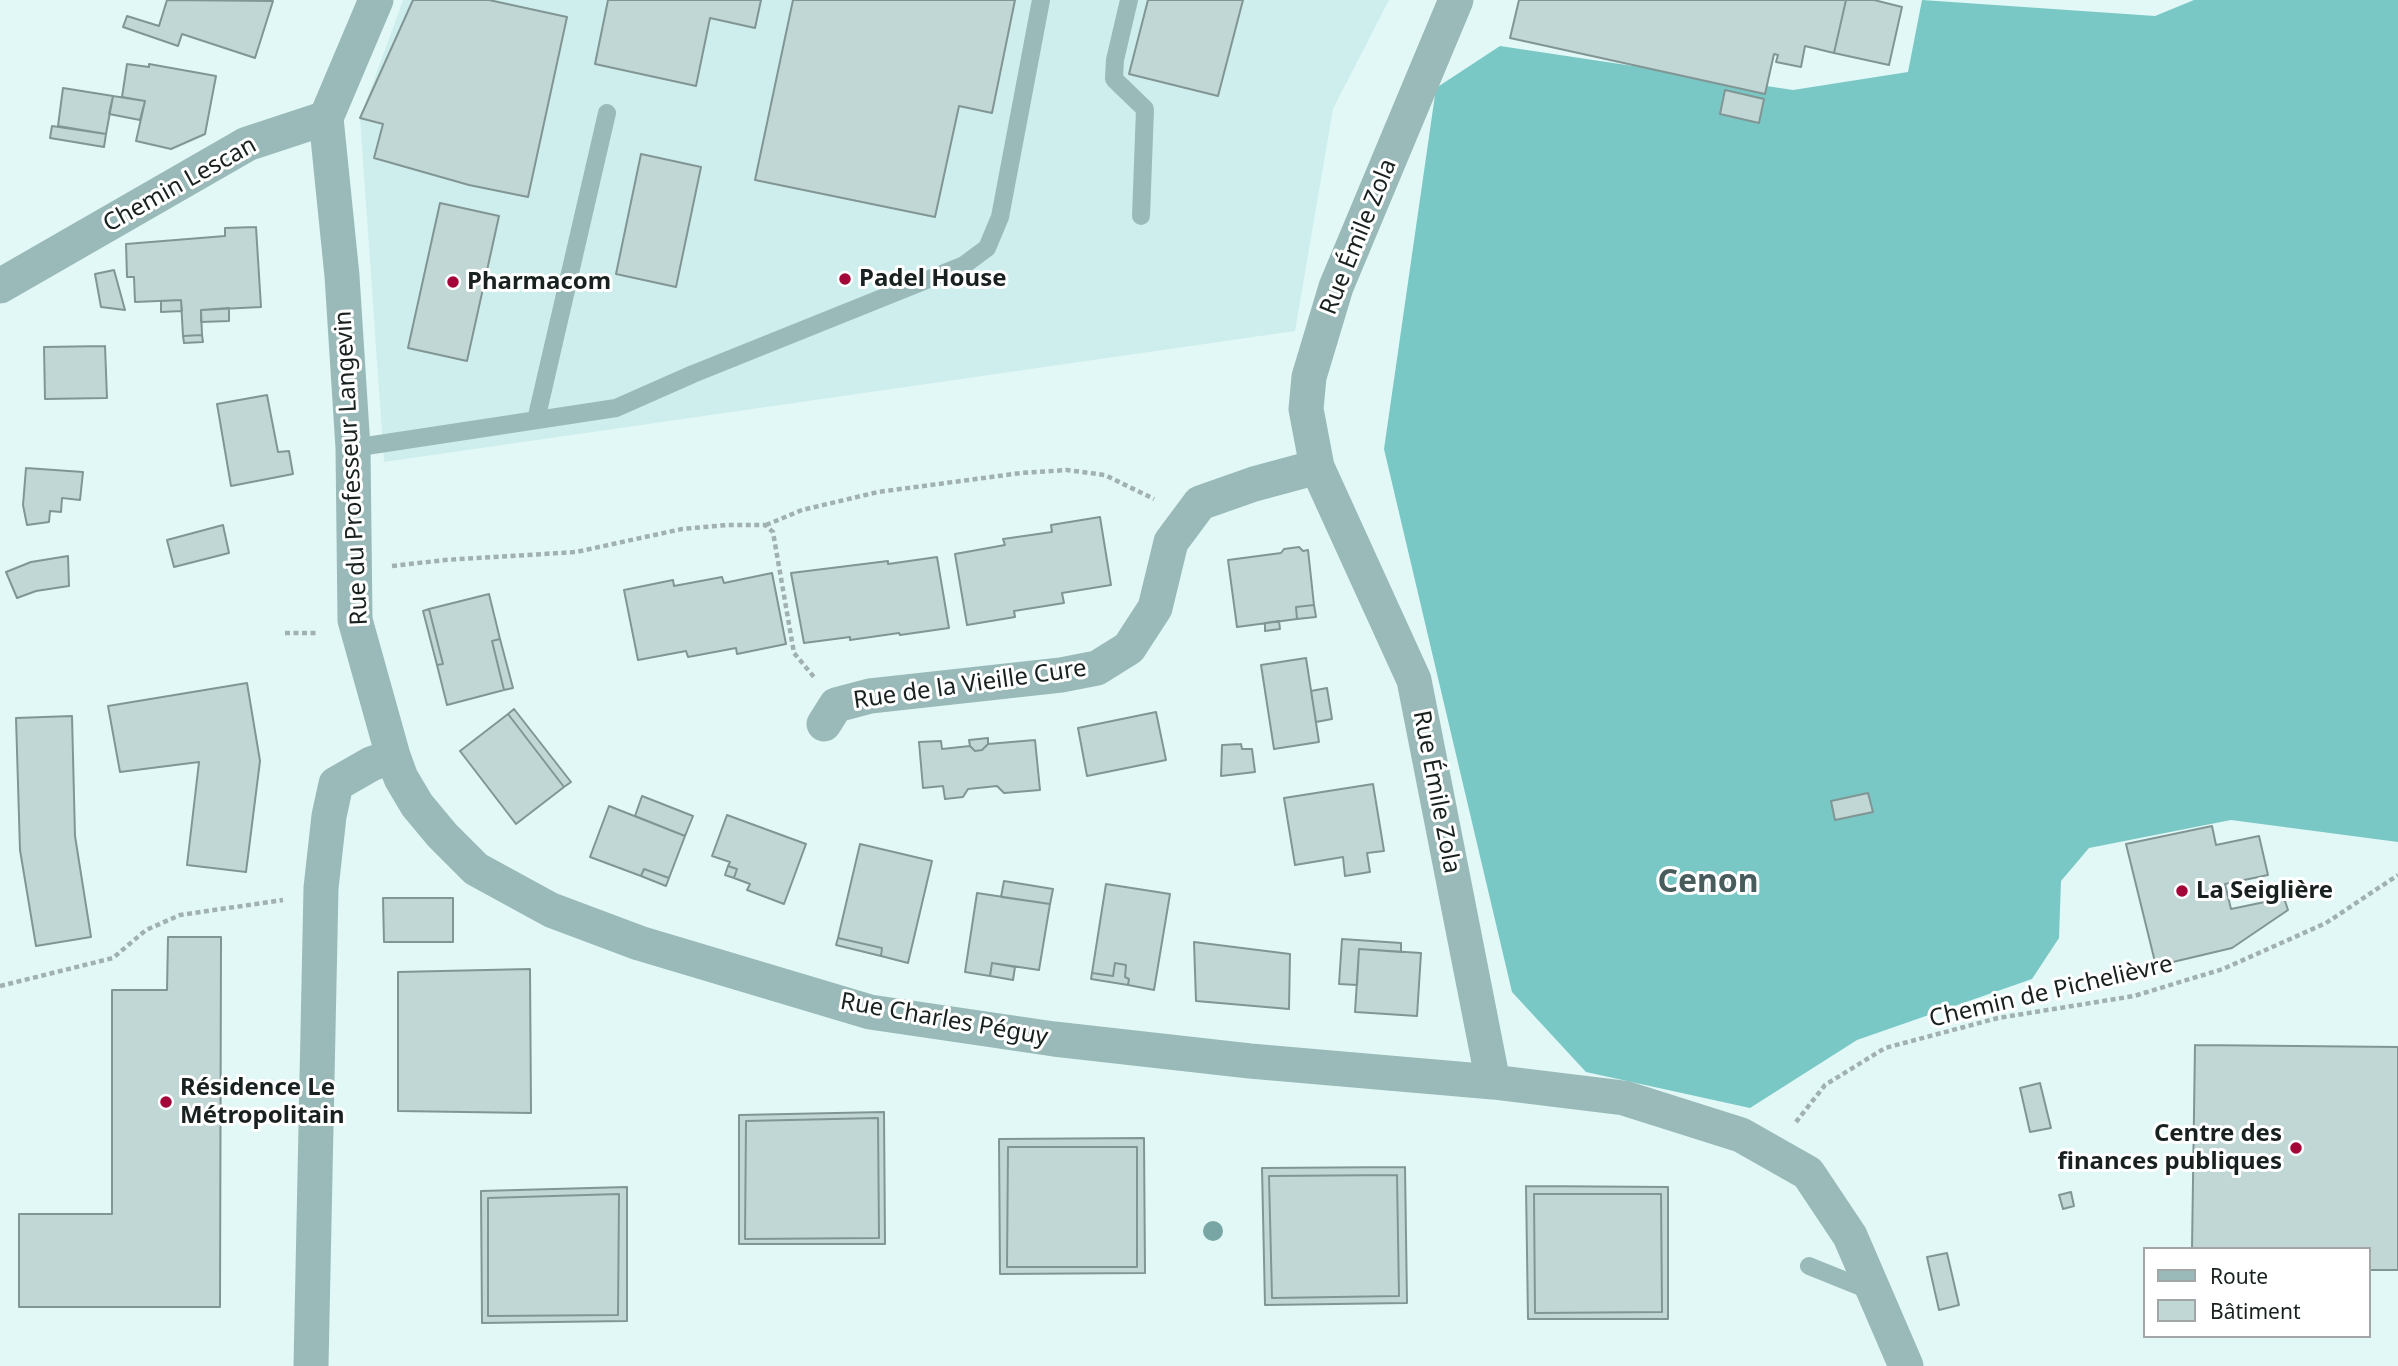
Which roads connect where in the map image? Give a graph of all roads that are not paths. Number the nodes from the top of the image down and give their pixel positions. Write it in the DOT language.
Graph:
graph roads {
  1 [pos="376,0"];
  2 [pos="1041,0"];
  3 [pos="1129,0"];
  4 [pos="1457,0"];
  5 [pos="607,113"];
  6 [pos="326,118"];
  7 [pos="1141,216"];
  8 [pos="0,286"];
  9 [pos="536,420"];
  10 [pos="353,448"];
  11 [pos="1318,467"];
  12 [pos="830,714"];
  13 [pos="393,756"];
  14 [pos="1493,1082"];
  15 [pos="1810,1266"];
  16 [pos="1874,1292"];
  17 [pos="311,1366"];
  18 [pos="1906,1366"];
  1 -- 6 [label="street"];
  2 -- 9 [label="lane"];
  3 -- 7 [label="lane"];
  4 -- 11 [label="street, Rue Émile Zola"];
  5 -- 9 [label="lane"];
  6 -- 8 [label="street, Chemin Lescan"];
  6 -- 10 [label="street, Rue du Professeur Langevin"];
  9 -- 10 [label="lane"];
  10 -- 13 [label="street, Rue du Professeur Langevin"];
  11 -- 12 [label="street, Rue de la Vieille Cure"];
  11 -- 14 [label="street, Rue Émile Zola"];
  13 -- 14 [label="street, Rue Charles Péguy"];
  13 -- 17 [label="street"];
  14 -- 16 [label="street"];
  15 -- 16 [label="lane"];
  16 -- 18 [label="street"];
}
